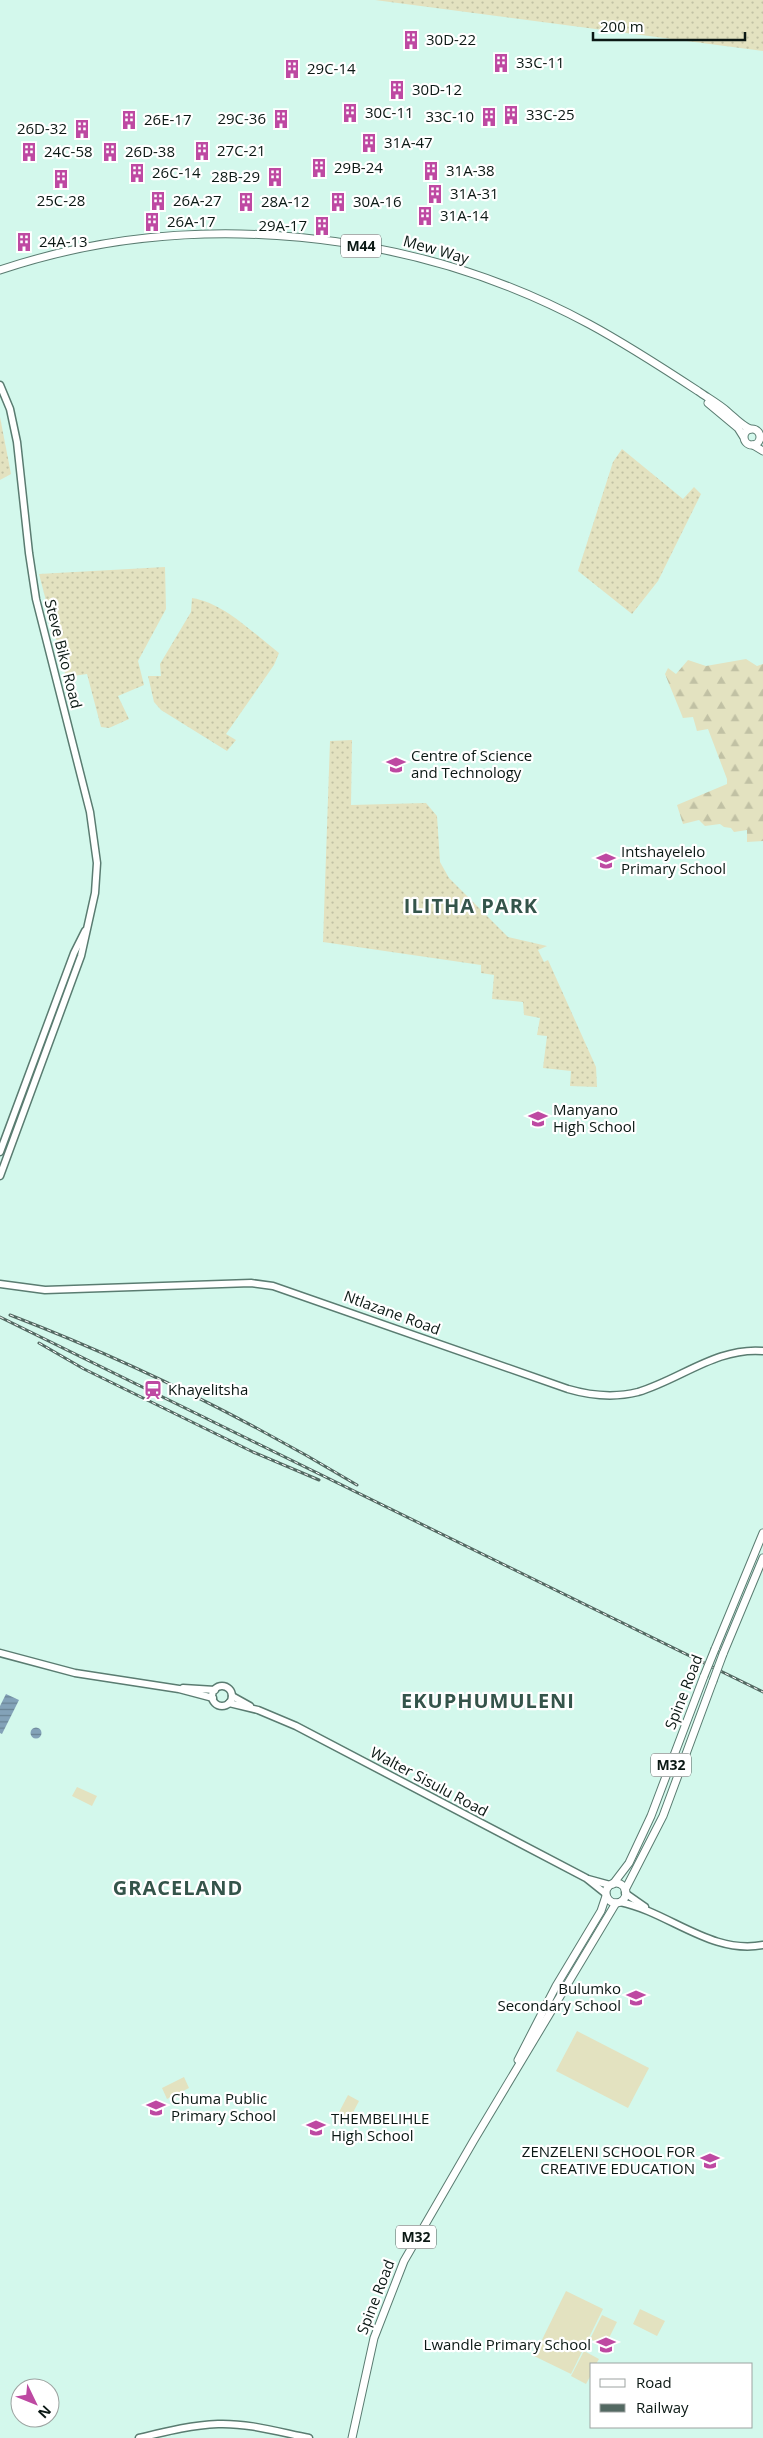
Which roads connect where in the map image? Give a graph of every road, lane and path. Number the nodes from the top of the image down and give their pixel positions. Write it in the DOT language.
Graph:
graph roads {
  1 [pos="0,270"];
  2 [pos="0,386"];
  3 [pos="691,388"];
  4 [pos="750,429"];
  5 [pos="743,436"];
  6 [pos="762,440"];
  7 [pos="753,445"];
  8 [pos="763,451"];
  9 [pos="87,928"];
  10 [pos="0,1152"];
  11 [pos="0,1176"];
  12 [pos="0,1284"];
  13 [pos="763,1350"];
  14 [pos="763,1533"];
  15 [pos="763,1558"];
  16 [pos="0,1653"];
  17 [pos="179,1688"];
  18 [pos="215,1690"];
  19 [pos="232,1696"];
  20 [pos="213,1698"];
  21 [pos="229,1703"];
  22 [pos="258,1710"];
  23 [pos="588,1879"];
  24 [pos="612,1884"];
  25 [pos="625,1891"];
  26 [pos="606,1895"];
  27 [pos="618,1903"];
  28 [pos="657,1914"];
  29 [pos="763,1945"];
  30 [pos="499,2099"];
  31 [pos="138,2438"];
  32 [pos="309,2438"];
  33 [pos="352,2438"];
  1 -- 3 [label="main road, Mew Way / M44"];
  2 -- 9 [label="street, Steve Biko Road"];
  3 -- 4 [label="main road, Mew Way / M44"];
  3 -- 5 [label="main road, Mew Way / M44"];
  4 -- 5 [label="main road"];
  4 -- 6 [label="main road, Mew Way / M44"];
  5 -- 7 [label="main road, Mew Way / M44"];
  6 -- 7 [label="main road, Mew Way / M44"];
  7 -- 8 [label="main road, Mew Way / M44"];
  9 -- 10 [label="street, Steve Biko Road"];
  9 -- 11 [label="street, Steve Biko Road"];
  12 -- 13 [label="street, Ntlazane Road"];
  14 -- 24 [label="main road, Spine Road / M32, bridge"];
  15 -- 25 [label="main road, Spine Road / M32, bridge"];
  16 -- 17 [label="street"];
  17 -- 18 [label="street"];
  17 -- 20 [label="street"];
  18 -- 19 [label="street"];
  18 -- 20 [label="street"];
  19 -- 21 [label="street"];
  19 -- 22 [label="street, Walter Sisulu Road"];
  20 -- 21 [label="street"];
  21 -- 22 [label="street, Walter Sisulu Road"];
  22 -- 23 [label="street, Walter Sisulu Road"];
  23 -- 24 [label="street, Walter Sisulu Road"];
  23 -- 26 [label="street, Walter Sisulu Road"];
  24 -- 25 [label="main road"];
  24 -- 26 [label="main road, Spine Road / M32"];
  25 -- 27 [label="main road, Spine Road / M32"];
  25 -- 28 [label="street"];
  26 -- 27 [label="main road"];
  26 -- 30 [label="main road, Spine Road / M32"];
  27 -- 28 [label="street"];
  27 -- 30 [label="main road, Spine Road / M32"];
  28 -- 29 [label="street"];
  30 -- 33 [label="main road, Spine Road / M32"];
  31 -- 32 [label="street"];
}
